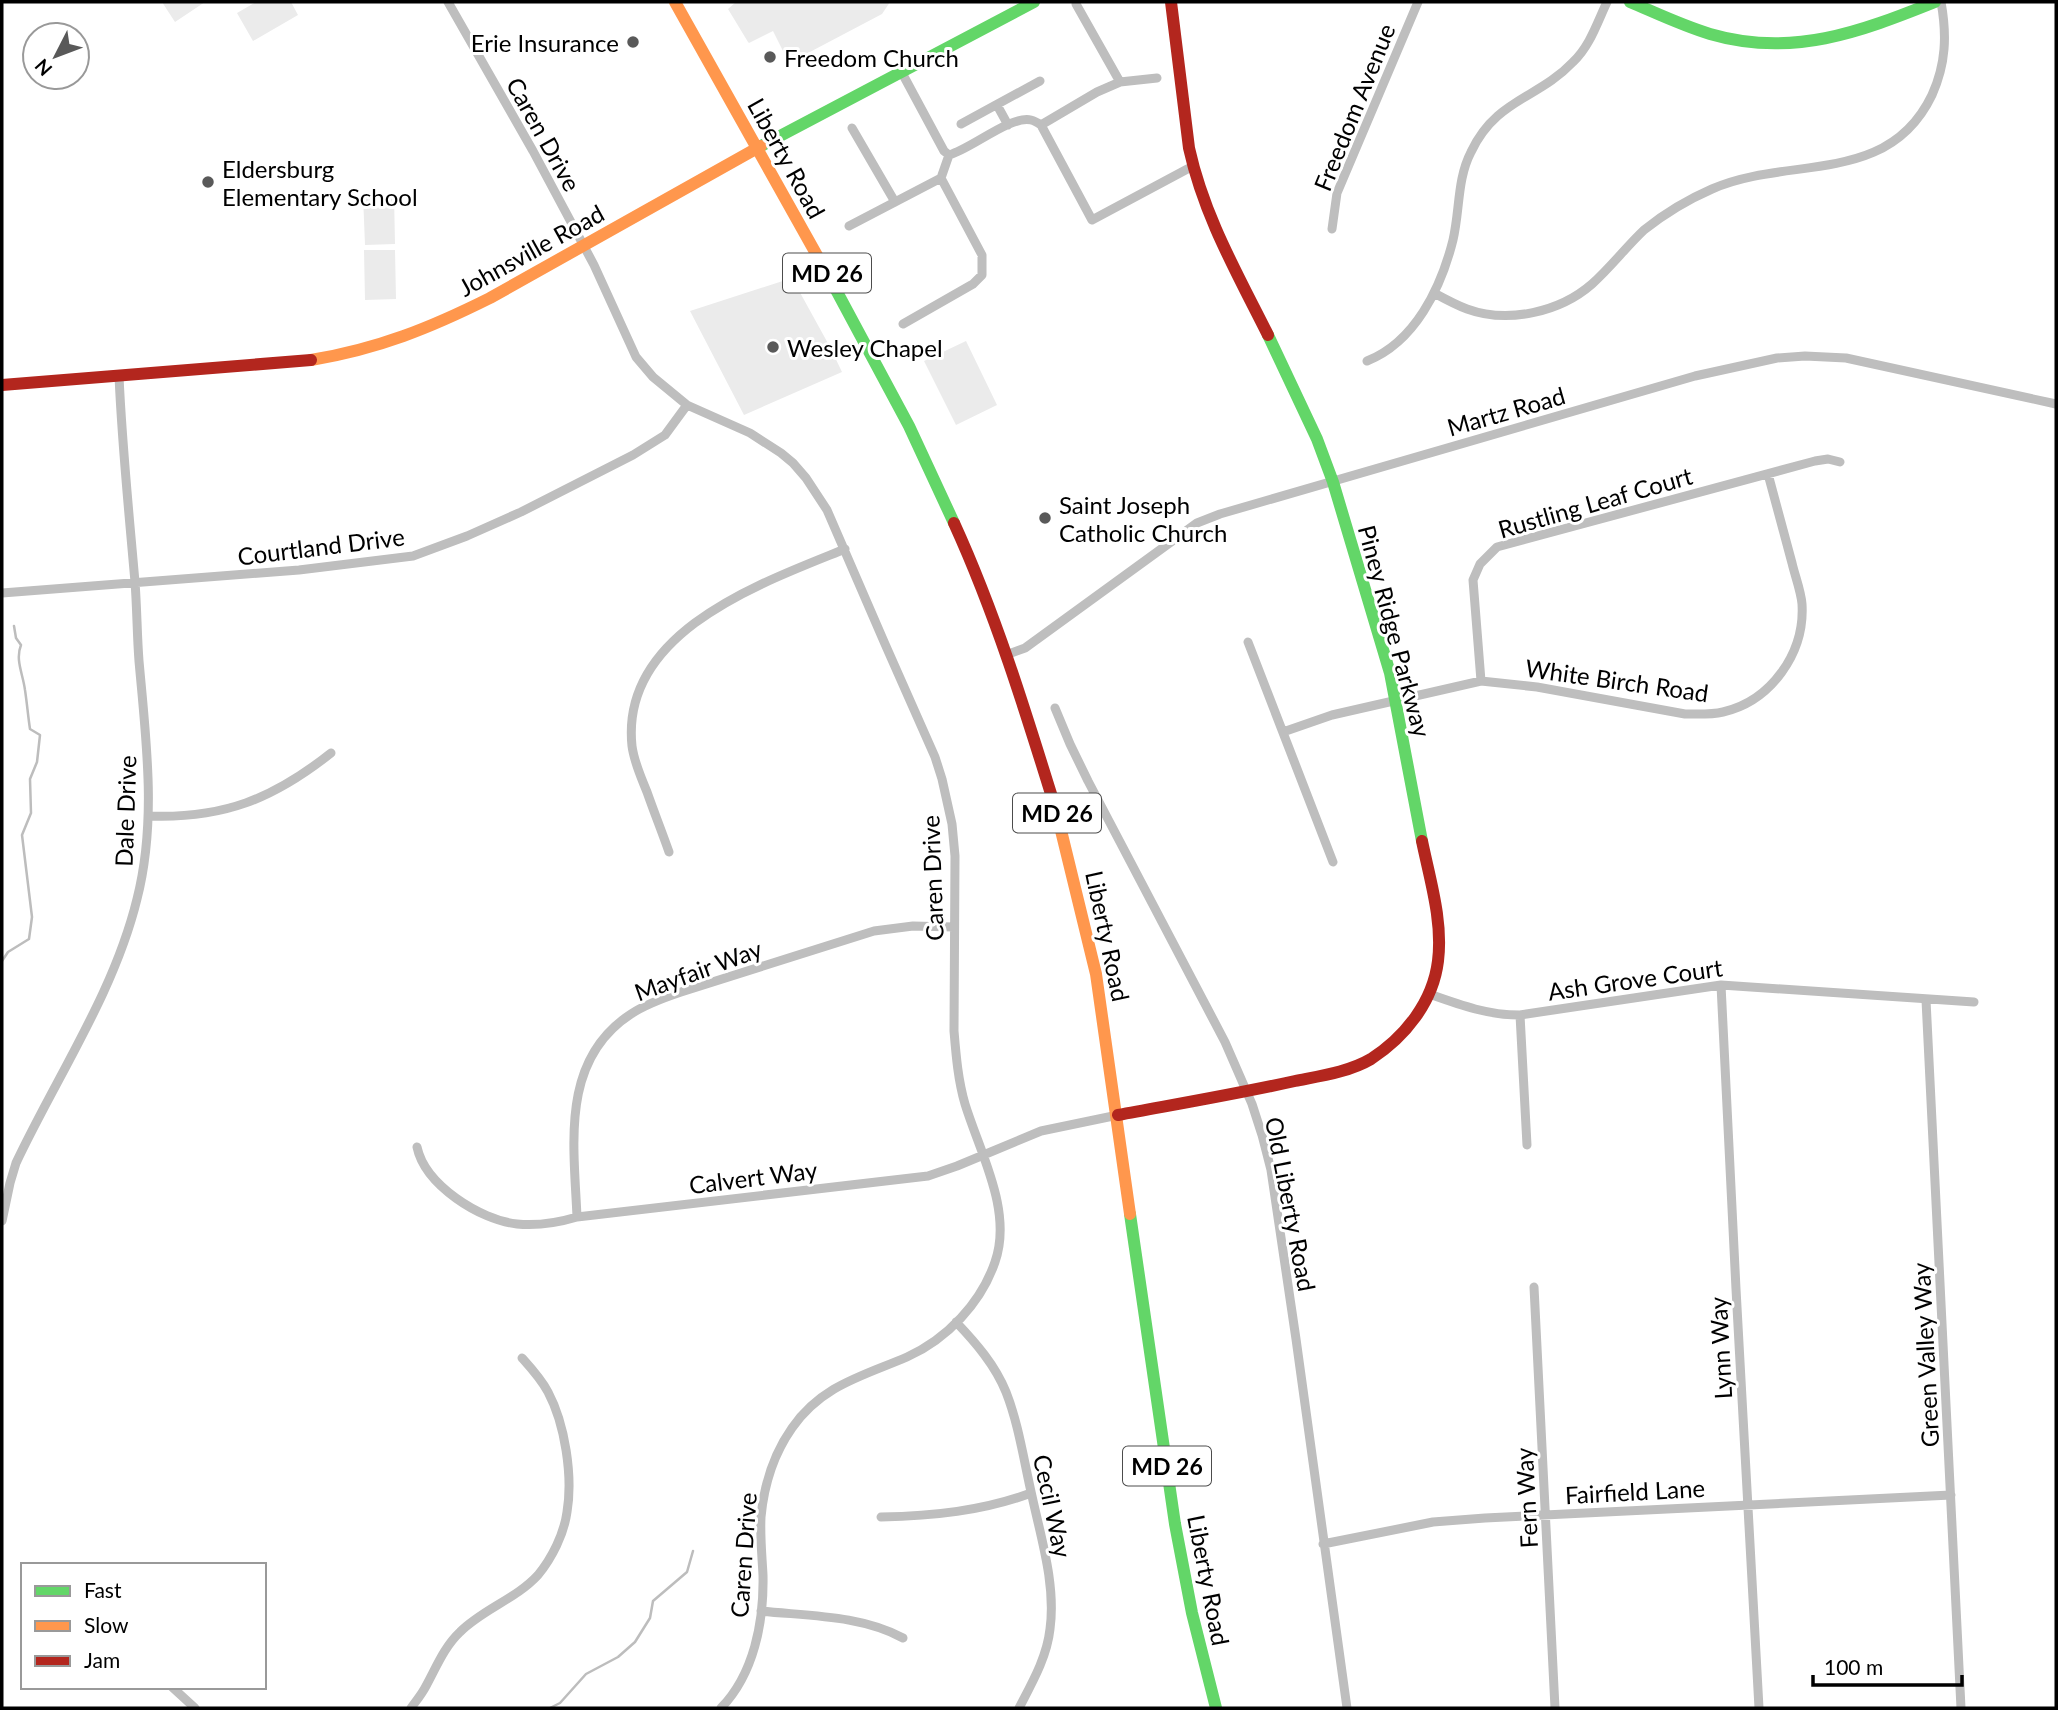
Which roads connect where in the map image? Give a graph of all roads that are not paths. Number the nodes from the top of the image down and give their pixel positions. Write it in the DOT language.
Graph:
graph roads {
  1 [pos="448,2"];
  2 [pos="675,2"];
  3 [pos="1034,2"];
  4 [pos="1171,2"];
  5 [pos="1418,2"];
  6 [pos="1606,2"];
  7 [pos="1630,2"];
  8 [pos="1935,2"];
  9 [pos="1941,2"];
  10 [pos="1076,4"];
  11 [pos="901,71"];
  12 [pos="1157,78"];
  13 [pos="1040,81"];
  14 [pos="1120,82"];
  15 [pos="997,105"];
  16 [pos="961,124"];
  17 [pos="1008,125"];
  18 [pos="1041,125"];
  19 [pos="852,128"];
  20 [pos="757,148"];
  21 [pos="949,155"];
  22 [pos="1193,166"];
  23 [pos="941,178"];
  24 [pos="895,202"];
  25 [pos="849,226"];
  26 [pos="1332,229"];
  27 [pos="584,246"];
  28 [pos="1434,293"];
  29 [pos="903,324"];
  30 [pos="1367,361"];
  31 [pos="119,376"];
  32 [pos="2,385"];
  33 [pos="2056,404"];
  34 [pos="687,405"];
  35 [pos="1840,463"];
  36 [pos="1768,474"];
  37 [pos="1333,482"];
  38 [pos="845,549"];
  39 [pos="135,583"];
  40 [pos="2,593"];
  41 [pos="1248,642"];
  42 [pos="1006,655"];
  43 [pos="1481,681"];
  44 [pos="1396,700"];
  45 [pos="1055,708"];
  46 [pos="1283,732"];
  47 [pos="331,753"];
  48 [pos="148,816"];
  49 [pos="669,852"];
  50 [pos="1333,862"];
  51 [pos="954,927"];
  52 [pos="1721,985"];
  53 [pos="1429,994"];
  54 [pos="1926,1000"];
  55 [pos="1974,1002"];
  56 [pos="1520,1015"];
  57 [pos="1247,1093"];
  58 [pos="1118,1115"];
  59 [pos="1527,1145"];
  60 [pos="416,1147"];
  61 [pos="982,1155"];
  62 [pos="577,1217"];
  63 [pos="2,1221"];
  64 [pos="1534,1287"];
  65 [pos="956,1322"];
  66 [pos="522,1357"];
  67 [pos="1031,1493"];
  68 [pos="1951,1495"];
  69 [pos="1749,1505"];
  70 [pos="1546,1515"];
  71 [pos="881,1517"];
  72 [pos="1323,1544"];
  73 [pos="761,1611"];
  74 [pos="903,1638"];
  75 [pos="174,1689"];
  76 [pos="195,1708"];
  77 [pos="411,1708"];
  78 [pos="721,1708"];
  79 [pos="1019,1708"];
  80 [pos="1216,1708"];
  81 [pos="1347,1708"];
  82 [pos="1555,1708"];
  83 [pos="1759,1708"];
  84 [pos="1961,1708"];
  1 -- 27 [label="street, Caren Drive"];
  2 -- 20 [label="street, Liberty Road / MD 26"];
  3 -- 11 [label="street, Johnsville Road"];
  4 -- 22 [label="street, Piney Ridge Parkway"];
  5 -- 26 [label="street, Freedom Avenue"];
  6 -- 28 [label="street"];
  7 -- 8 [label="street"];
  9 -- 28 [label="street"];
  10 -- 14 [label="street"];
  11 -- 20 [label="street, Johnsville Road"];
  11 -- 21 [label="street"];
  12 -- 14 [label="street"];
  13 -- 15 [label="street"];
  14 -- 18 [label="street"];
  15 -- 16 [label="street"];
  15 -- 17 [label="street"];
  17 -- 18 [label="street"];
  17 -- 21 [label="street"];
  18 -- 22 [label="street"];
  19 -- 24 [label="street"];
  20 -- 27 [label="street, Johnsville Road"];
  20 -- 42 [label="street, Liberty Road / MD 26"];
  21 -- 23 [label="street"];
  22 -- 37 [label="street, Piney Ridge Parkway"];
  23 -- 24 [label="street"];
  23 -- 29 [label="street"];
  24 -- 25 [label="street"];
  27 -- 31 [label="street, Johnsville Road"];
  27 -- 34 [label="street, Caren Drive"];
  28 -- 30 [label="street"];
  31 -- 32 [label="street, Johnsville Road"];
  31 -- 39 [label="street, Dale Drive"];
  33 -- 37 [label="street, Martz Road"];
  34 -- 38 [label="street, Caren Drive"];
  34 -- 39 [label="street, Courtland Drive"];
  35 -- 36 [label="street, Rustling Leaf Court"];
  36 -- 43 [label="street, Rustling Leaf Court"];
  36 -- 43 [label="street, White Birch Road"];
  37 -- 42 [label="street, Martz Road"];
  37 -- 44 [label="street, Piney Ridge Parkway"];
  38 -- 49 [label="street"];
  38 -- 51 [label="street, Caren Drive"];
  39 -- 40 [label="street, Courtland Drive"];
  39 -- 48 [label="street, Dale Drive"];
  41 -- 46 [label="street"];
  42 -- 58 [label="street, Liberty Road / MD 26"];
  43 -- 44 [label="street, White Birch Road"];
  44 -- 46 [label="street, White Birch Road"];
  44 -- 53 [label="street, Piney Ridge Parkway"];
  45 -- 57 [label="street, Old Liberty Road"];
  46 -- 50 [label="street"];
  47 -- 48 [label="street"];
  48 -- 63 [label="street, Dale Drive"];
  51 -- 61 [label="street, Caren Drive"];
  51 -- 62 [label="street, Mayfair Way"];
  52 -- 54 [label="street, Ash Grove Court"];
  52 -- 56 [label="street, Ash Grove Court"];
  52 -- 69 [label="street, Lynn Way"];
  53 -- 56 [label="street, Ash Grove Court"];
  53 -- 57 [label="street, Piney Ridge Parkway"];
  54 -- 55 [label="street, Ash Grove Court"];
  54 -- 68 [label="street, Green Valley Way"];
  56 -- 59 [label="street"];
  57 -- 58 [label="street, Piney Ridge Parkway"];
  57 -- 72 [label="street, Old Liberty Road"];
  58 -- 61 [label="street, Calvert Way"];
  58 -- 80 [label="street, Liberty Road / MD 26"];
  60 -- 62 [label="street, Calvert Way"];
  61 -- 62 [label="street, Calvert Way"];
  61 -- 65 [label="street, Caren Drive"];
  64 -- 70 [label="street, Fern Way"];
  65 -- 67 [label="street, Cecil Way"];
  65 -- 73 [label="street, Caren Drive"];
  66 -- 77 [label="street"];
  67 -- 71 [label="street"];
  67 -- 79 [label="street, Cecil Way"];
  68 -- 69 [label="street, Fairfield Lane"];
  68 -- 84 [label="street, Green Valley Way"];
  69 -- 70 [label="street, Fairfield Lane"];
  69 -- 83 [label="street, Lynn Way"];
  70 -- 72 [label="street, Fairfield Lane"];
  70 -- 82 [label="street, Fern Way"];
  72 -- 81 [label="street, Old Liberty Road"];
  73 -- 74 [label="street"];
  73 -- 78 [label="street, Caren Drive"];
  75 -- 76 [label="street"];
}
